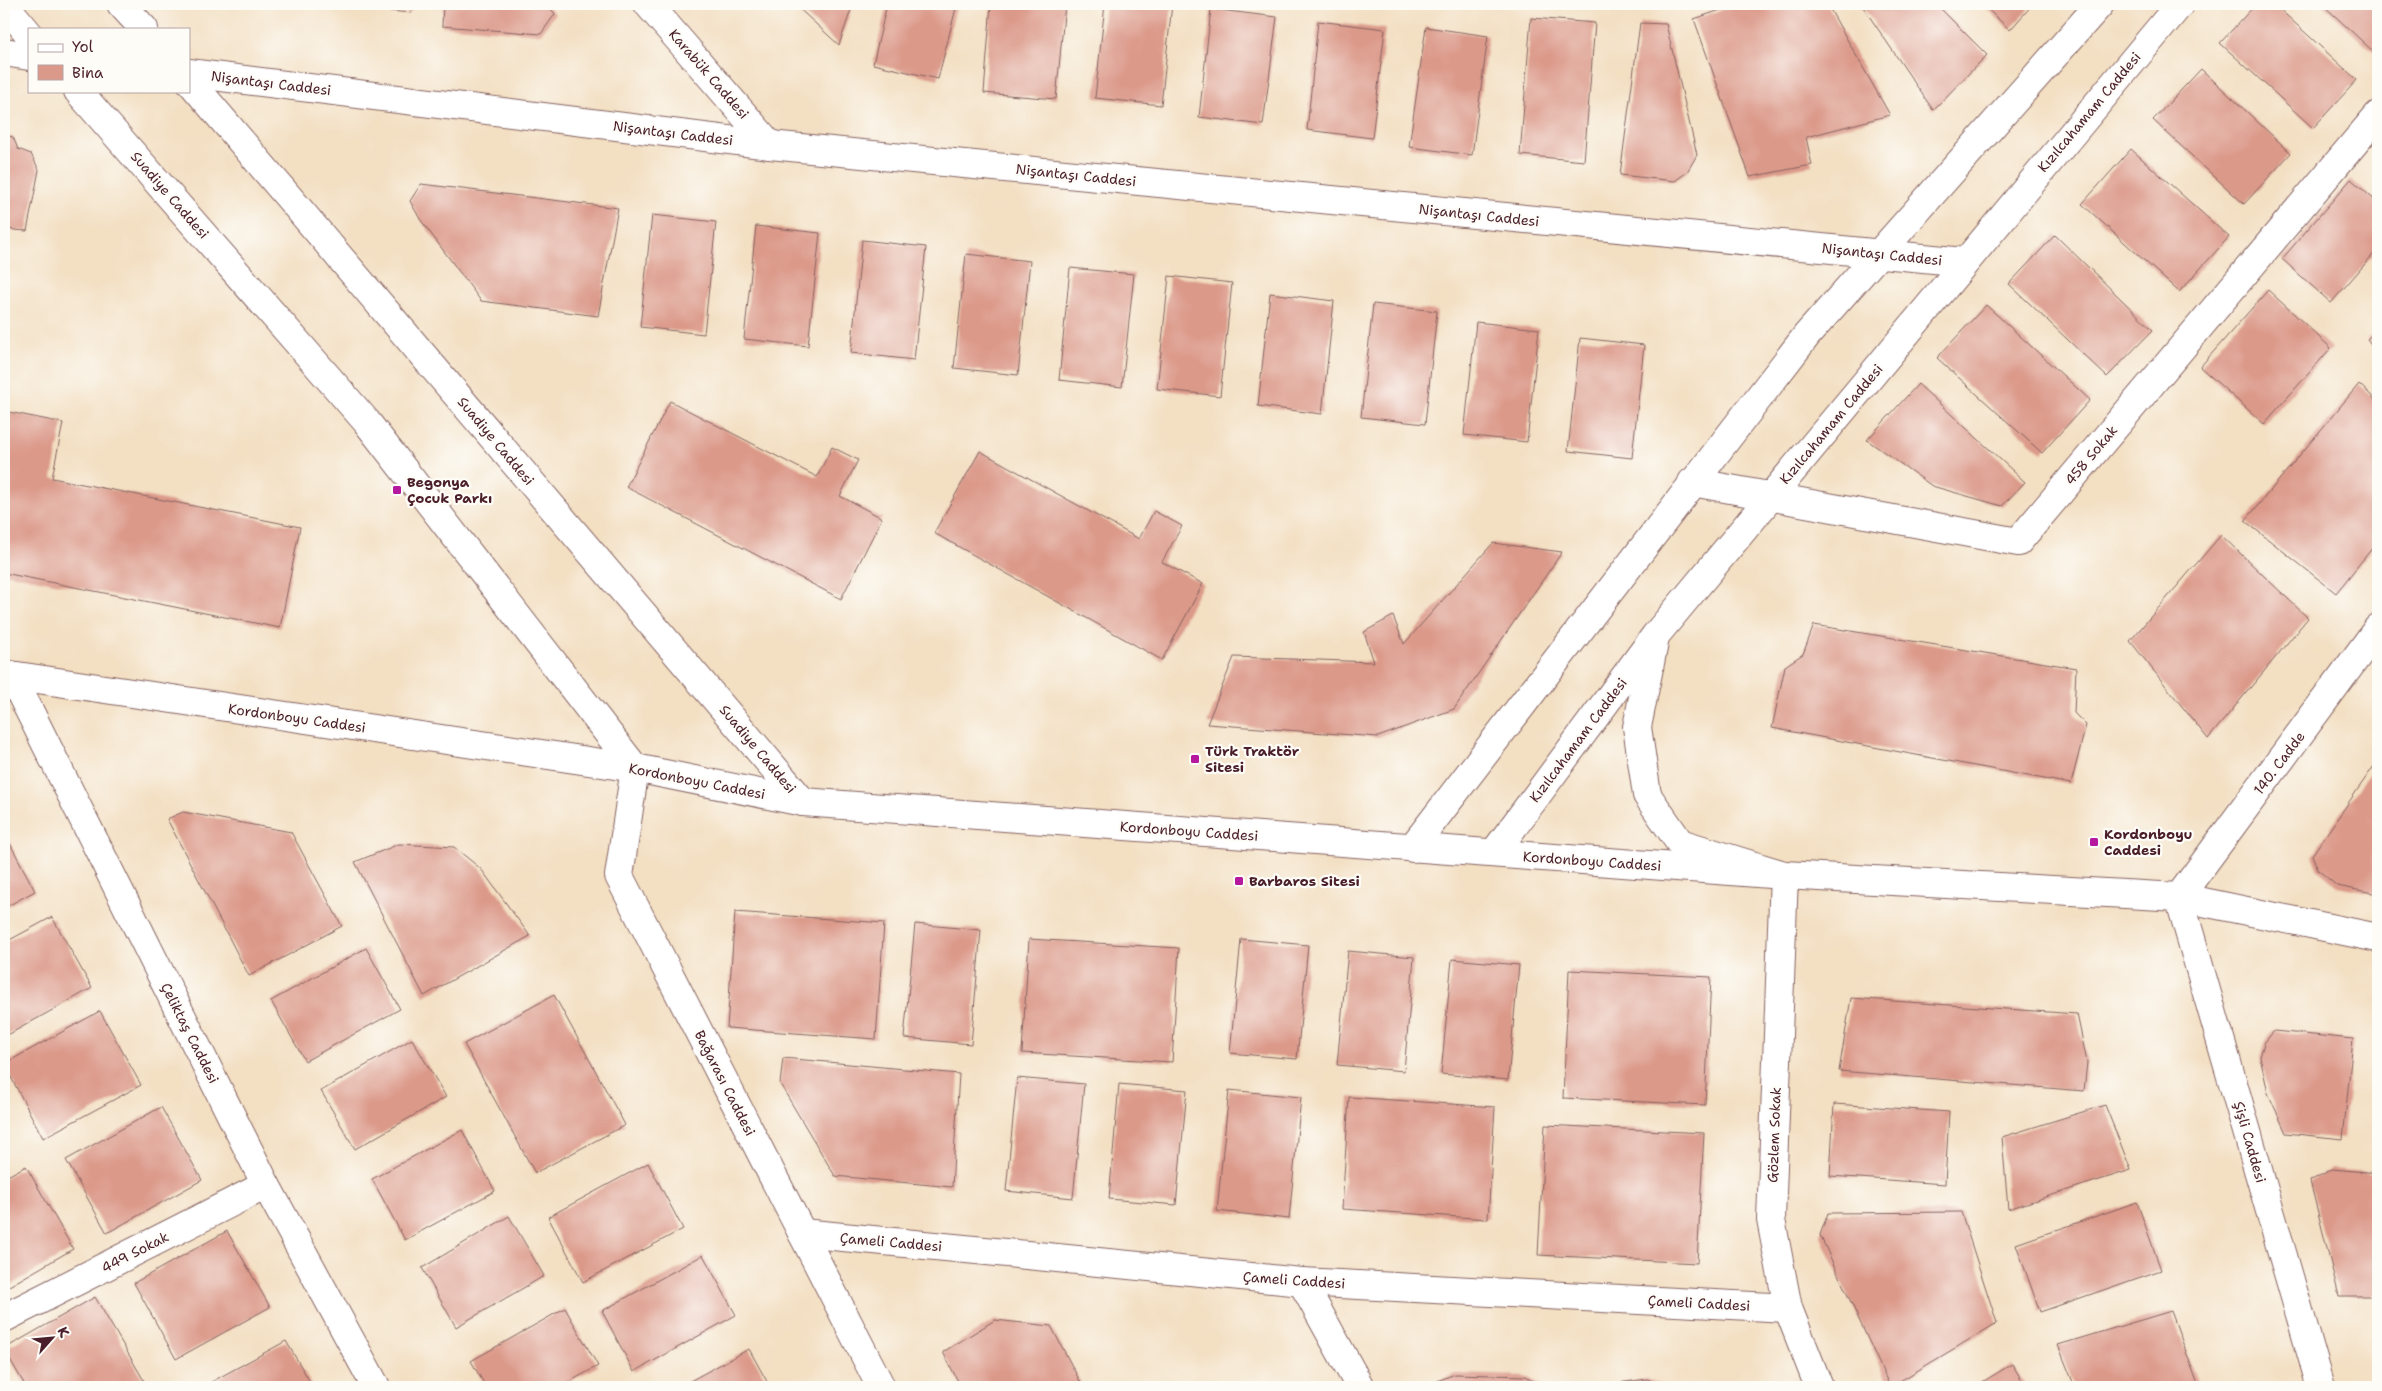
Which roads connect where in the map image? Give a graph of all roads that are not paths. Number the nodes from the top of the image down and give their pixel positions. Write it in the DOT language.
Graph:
graph roads {
  1 [pos="4,4"];
  2 [pos="121,4"];
  3 [pos="648,4"];
  4 [pos="2100,4"];
  5 [pos="2180,4"];
  6 [pos="143,28"];
  7 [pos="28,33"];
  8 [pos="4,52"];
  9 [pos="28,56"];
  10 [pos="190,73"];
  11 [pos="190,81"];
  12 [pos="79,92"];
  13 [pos="2375,125"];
  14 [pos="770,145"];
  15 [pos="1879,254"];
  16 [pos="1964,262"];
  17 [pos="1692,482"];
  18 [pos="1770,498"];
  19 [pos="2378,628"];
  20 [pos="1655,636"];
  21 [pos="8,675"];
  22 [pos="635,768"];
  23 [pos="803,802"];
  24 [pos="1412,848"];
  25 [pos="1494,853"];
  26 [pos="1784,875"];
  27 [pos="2179,897"];
  28 [pos="2378,938"];
  29 [pos="266,1185"];
  30 [pos="802,1233"];
  31 [pos="1302,1282"];
  32 [pos="1788,1308"];
  33 [pos="4,1318"];
  34 [pos="376,1387"];
  35 [pos="881,1387"];
  36 [pos="1360,1387"];
  37 [pos="1819,1387"];
  38 [pos="2321,1387"];
  1 -- 7 [label="street"];
  2 -- 6 [label="street"];
  3 -- 14 [label="street, Karabük Caddesi"];
  4 -- 15 [label="street"];
  5 -- 16 [label="street, Kızılcahamam Caddesi"];
  8 -- 9 [label="street"];
  10 -- 14 [label="street, Nişantaşı Caddesi"];
  11 -- 23 [label="street, Suadiye Caddesi"];
  12 -- 22 [label="street, Suadiye Caddesi"];
  13 -- 18 [label="street, 458 Sokak"];
  14 -- 15 [label="street, Nişantaşı Caddesi"];
  15 -- 16 [label="street, Nişantaşı Caddesi"];
  15 -- 17 [label="street"];
  16 -- 18 [label="street, Kızılcahamam Caddesi"];
  17 -- 18 [label="street, 458 Sokak"];
  17 -- 24 [label="street"];
  18 -- 20 [label="street, Kızılcahamam Caddesi"];
  19 -- 27 [label="street, 140. Cadde"];
  20 -- 25 [label="street, Kızılcahamam Caddesi"];
  20 -- 26 [label="street"];
  21 -- 22 [label="street, Kordonboyu Caddesi"];
  21 -- 29 [label="street, Çeliktaş Caddesi"];
  22 -- 23 [label="street, Kordonboyu Caddesi"];
  22 -- 30 [label="street, Bağarası Caddesi"];
  23 -- 24 [label="street, Kordonboyu Caddesi"];
  24 -- 25 [label="street, Kordonboyu Caddesi"];
  25 -- 26 [label="street, Kordonboyu Caddesi"];
  26 -- 27 [label="street, Kordonboyu Caddesi"];
  26 -- 32 [label="street, Gözlem Sokak"];
  27 -- 28 [label="street, Kordonboyu Caddesi"];
  27 -- 38 [label="street, Şişli Caddesi"];
  29 -- 33 [label="street, 449 Sokak"];
  29 -- 34 [label="street, Çeliktaş Caddesi"];
  30 -- 31 [label="street, Çameli Caddesi"];
  30 -- 35 [label="street, Bağarası Caddesi"];
  31 -- 32 [label="street, Çameli Caddesi"];
  31 -- 36 [label="street"];
  32 -- 37 [label="street, Gözlem Sokak"];
}
